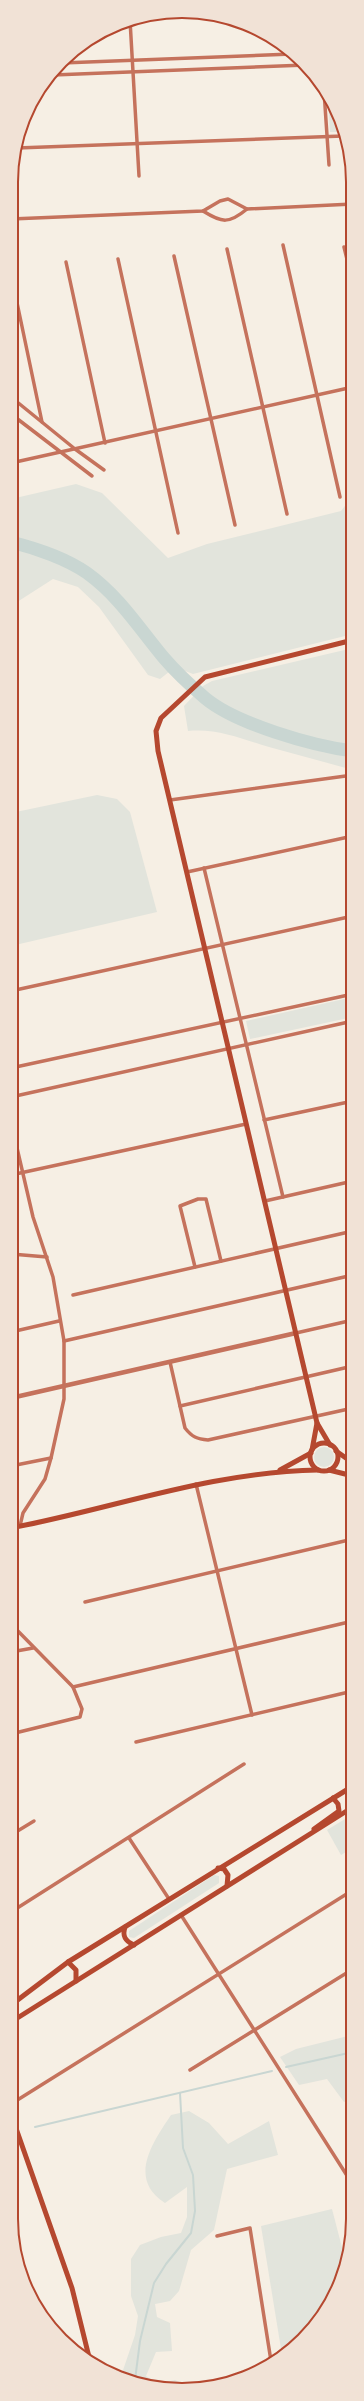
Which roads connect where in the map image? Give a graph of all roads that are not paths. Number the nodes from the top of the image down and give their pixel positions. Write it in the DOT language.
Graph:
graph roads {
  1 [pos="130,27"];
  2 [pos="285,54"];
  3 [pos="132,60"];
  4 [pos="70,63"];
  5 [pos="297,65"];
  6 [pos="133,72"];
  7 [pos="58,75"];
  8 [pos="325,101"];
  9 [pos="339,136"];
  10 [pos="327,137"];
  11 [pos="137,143"];
  12 [pos="22,148"];
  13 [pos="329,165"];
  14 [pos="139,176"];
  15 [pos="346,204"];
  16 [pos="247,209"];
  17 [pos="203,211"];
  18 [pos="18,219"];
  19 [pos="284,245"];
  20 [pos="344,247"];
  21 [pos="227,249"];
  22 [pos="346,255"];
  23 [pos="174,256"];
  24 [pos="118,259"];
  25 [pos="66,262"];
  26 [pos="18,307"];
  27 [pos="346,389"];
  28 [pos="317,395"];
  29 [pos="18,402"];
  30 [pos="262,407"];
  31 [pos="211,419"];
  32 [pos="18,420"];
  33 [pos="42,422"];
  34 [pos="156,431"];
  35 [pos="105,443"];
  36 [pos="75,449"];
  37 [pos="59,452"];
  38 [pos="18,461"];
  39 [pos="104,470"];
  40 [pos="92,476"];
  41 [pos="340,497"];
  42 [pos="287,514"];
  43 [pos="235,525"];
  44 [pos="178,533"];
  45 [pos="346,642"];
  46 [pos="346,776"];
  47 [pos="170,800"];
  48 [pos="346,838"];
  49 [pos="204,868"];
  50 [pos="187,872"];
  51 [pos="346,918"];
  52 [pos="222,945"];
  53 [pos="205,948"];
  54 [pos="18,989"];
  55 [pos="346,995"];
  56 [pos="240,1018"];
  57 [pos="222,1022"];
  58 [pos="346,1023"];
  59 [pos="246,1045"];
  60 [pos="229,1049"];
  61 [pos="18,1066"];
  62 [pos="18,1095"];
  63 [pos="346,1102"];
  64 [pos="264,1120"];
  65 [pos="246,1124"];
  66 [pos="18,1154"];
  67 [pos="22,1172"];
  68 [pos="18,1173"];
  69 [pos="346,1183"];
  70 [pos="283,1197"];
  71 [pos="264,1201"];
  72 [pos="346,1233"];
  73 [pos="276,1249"];
  74 [pos="18,1255"];
  75 [pos="47,1257"];
  76 [pos="221,1261"];
  77 [pos="195,1267"];
  78 [pos="346,1277"];
  79 [pos="286,1290"];
  80 [pos="73,1295"];
  81 [pos="59,1321"];
  82 [pos="346,1322"];
  83 [pos="18,1330"];
  84 [pos="296,1333"];
  85 [pos="64,1341"];
  86 [pos="170,1362"];
  87 [pos="346,1368"];
  88 [pos="306,1377"];
  89 [pos="65,1386"];
  90 [pos="18,1396"];
  91 [pos="180,1406"];
  92 [pos="346,1409"];
  93 [pos="315,1416"];
  94 [pos="317,1423"];
  95 [pos="330,1445"];
  96 [pos="311,1451"];
  97 [pos="336,1451"];
  98 [pos="51,1458"];
  99 [pos="346,1458"];
  100 [pos="18,1465"];
  101 [pos="279,1470"];
  102 [pos="318,1470"];
  103 [pos="329,1470"];
  104 [pos="346,1474"];
  105 [pos="196,1484"];
  106 [pos="20,1526"];
  107 [pos="346,1541"];
  108 [pos="217,1571"];
  109 [pos="85,1602"];
  110 [pos="346,1623"];
  111 [pos="18,1632"];
  112 [pos="33,1648"];
  113 [pos="236,1648"];
  114 [pos="18,1651"];
  115 [pos="73,1687"];
  116 [pos="346,1694"];
  117 [pos="252,1715"];
  118 [pos="18,1732"];
  119 [pos="136,1742"];
  120 [pos="244,1764"];
  121 [pos="346,1790"];
  122 [pos="333,1798"];
  123 [pos="346,1812"];
  124 [pos="34,1821"];
  125 [pos="18,1831"];
  126 [pos="308,1836"];
  127 [pos="129,1838"];
  128 [pos="218,1868"];
  129 [pos="227,1886"];
  130 [pos="346,1894"];
  131 [pos="170,1899"];
  132 [pos="18,1908"];
  133 [pos="182,1915"];
  134 [pos="125,1927"];
  135 [pos="134,1945"];
  136 [pos="68,1962"];
  137 [pos="346,1973"];
  138 [pos="219,1974"];
  139 [pos="76,1981"];
  140 [pos="18,2000"];
  141 [pos="18,2018"];
  142 [pos="254,2030"];
  143 [pos="190,2070"];
  144 [pos="18,2100"];
  145 [pos="18,2134"];
  146 [pos="346,2175"];
  147 [pos="217,2236"];
  148 [pos="88,2353"];
  149 [pos="271,2356"];
  1 -- 3 [label="street"];
  2 -- 3 [label="street"];
  3 -- 4 [label="street"];
  3 -- 6 [label="street"];
  5 -- 6 [label="street"];
  6 -- 7 [label="street"];
  6 -- 11 [label="street"];
  8 -- 10 [label="street"];
  9 -- 10 [label="street"];
  10 -- 11 [label="street"];
  10 -- 13 [label="street"];
  11 -- 12 [label="street"];
  11 -- 14 [label="street"];
  15 -- 16 [label="street"];
  16 -- 17 [label="street"];
  16 -- 17 [label="street"];
  17 -- 18 [label="street"];
  19 -- 28 [label="street"];
  20 -- 22 [label="street"];
  21 -- 30 [label="street"];
  23 -- 31 [label="street"];
  24 -- 34 [label="street"];
  25 -- 35 [label="street"];
  26 -- 33 [label="street"];
  27 -- 28 [label="street"];
  28 -- 30 [label="street"];
  28 -- 41 [label="street"];
  29 -- 33 [label="street"];
  30 -- 31 [label="street"];
  30 -- 42 [label="street"];
  31 -- 34 [label="street"];
  31 -- 43 [label="street"];
  32 -- 37 [label="street"];
  33 -- 36 [label="street"];
  34 -- 35 [label="street"];
  34 -- 44 [label="street"];
  35 -- 36 [label="street"];
  36 -- 37 [label="street"];
  36 -- 39 [label="street"];
  37 -- 38 [label="street"];
  37 -- 40 [label="street"];
  45 -- 47 [label="main road"];
  46 -- 47 [label="street"];
  47 -- 50 [label="main road"];
  48 -- 49 [label="street"];
  49 -- 50 [label="street"];
  49 -- 52 [label="street"];
  50 -- 53 [label="main road"];
  51 -- 52 [label="street"];
  52 -- 53 [label="street"];
  52 -- 56 [label="street"];
  53 -- 54 [label="street"];
  53 -- 57 [label="main road"];
  55 -- 56 [label="street"];
  56 -- 57 [label="street"];
  56 -- 59 [label="street"];
  57 -- 60 [label="main road"];
  57 -- 61 [label="street"];
  58 -- 59 [label="street"];
  59 -- 60 [label="street"];
  59 -- 64 [label="street"];
  60 -- 62 [label="street"];
  60 -- 65 [label="main road"];
  63 -- 64 [label="street"];
  64 -- 70 [label="street"];
  65 -- 67 [label="street"];
  65 -- 71 [label="main road"];
  66 -- 67 [label="street"];
  67 -- 68 [label="street"];
  67 -- 75 [label="street"];
  69 -- 70 [label="street"];
  70 -- 71 [label="street"];
  71 -- 73 [label="main road"];
  72 -- 73 [label="street"];
  73 -- 76 [label="street"];
  73 -- 79 [label="main road"];
  74 -- 75 [label="street"];
  75 -- 81 [label="street"];
  76 -- 77 [label="street"];
  76 -- 77 [label="street"];
  77 -- 80 [label="street"];
  78 -- 79 [label="street"];
  79 -- 84 [label="main road"];
  79 -- 85 [label="street"];
  81 -- 83 [label="street"];
  81 -- 85 [label="street"];
  82 -- 84 [label="street"];
  84 -- 86 [label="street"];
  84 -- 88 [label="main road"];
  85 -- 89 [label="street"];
  86 -- 89 [label="street"];
  86 -- 91 [label="street"];
  87 -- 88 [label="street"];
  88 -- 91 [label="street"];
  88 -- 93 [label="main road"];
  89 -- 90 [label="street"];
  89 -- 98 [label="street"];
  91 -- 93 [label="street"];
  92 -- 93 [label="street"];
  93 -- 94 [label="main road"];
  94 -- 95 [label="main road"];
  94 -- 96 [label="main road"];
  95 -- 96 [label="main road"];
  95 -- 97 [label="main road"];
  96 -- 101 [label="main road"];
  96 -- 102 [label="main road"];
  97 -- 99 [label="main road"];
  97 -- 103 [label="main road"];
  98 -- 100 [label="street"];
  98 -- 106 [label="street"];
  101 -- 102 [label="main road"];
  101 -- 105 [label="main road"];
  102 -- 103 [label="main road"];
  103 -- 104 [label="main road"];
  105 -- 106 [label="main road"];
  105 -- 108 [label="street"];
  107 -- 108 [label="street"];
  108 -- 109 [label="street"];
  108 -- 113 [label="street"];
  110 -- 113 [label="street"];
  111 -- 112 [label="street"];
  112 -- 114 [label="street"];
  112 -- 115 [label="street"];
  113 -- 115 [label="street"];
  113 -- 117 [label="street"];
  115 -- 118 [label="street"];
  116 -- 117 [label="street"];
  117 -- 119 [label="street"];
  120 -- 127 [label="street"];
  121 -- 122 [label="main road"];
  122 -- 126 [label="main road"];
  122 -- 128 [label="main road"];
  123 -- 126 [label="main road"];
  124 -- 125 [label="street"];
  126 -- 129 [label="main road"];
  127 -- 131 [label="street"];
  127 -- 132 [label="street"];
  128 -- 129 [label="main road"];
  128 -- 131 [label="main road"];
  129 -- 133 [label="main road"];
  130 -- 138 [label="street"];
  131 -- 134 [label="main road"];
  133 -- 135 [label="main road"];
  133 -- 138 [label="street"];
  134 -- 135 [label="main road"];
  134 -- 136 [label="main road"];
  135 -- 139 [label="main road"];
  136 -- 139 [label="main road"];
  136 -- 140 [label="main road"];
  137 -- 142 [label="street"];
  138 -- 142 [label="street"];
  138 -- 144 [label="street"];
  139 -- 141 [label="main road"];
  142 -- 143 [label="street"];
  142 -- 146 [label="street"];
  145 -- 148 [label="main road"];
  147 -- 149 [label="street"];
}
